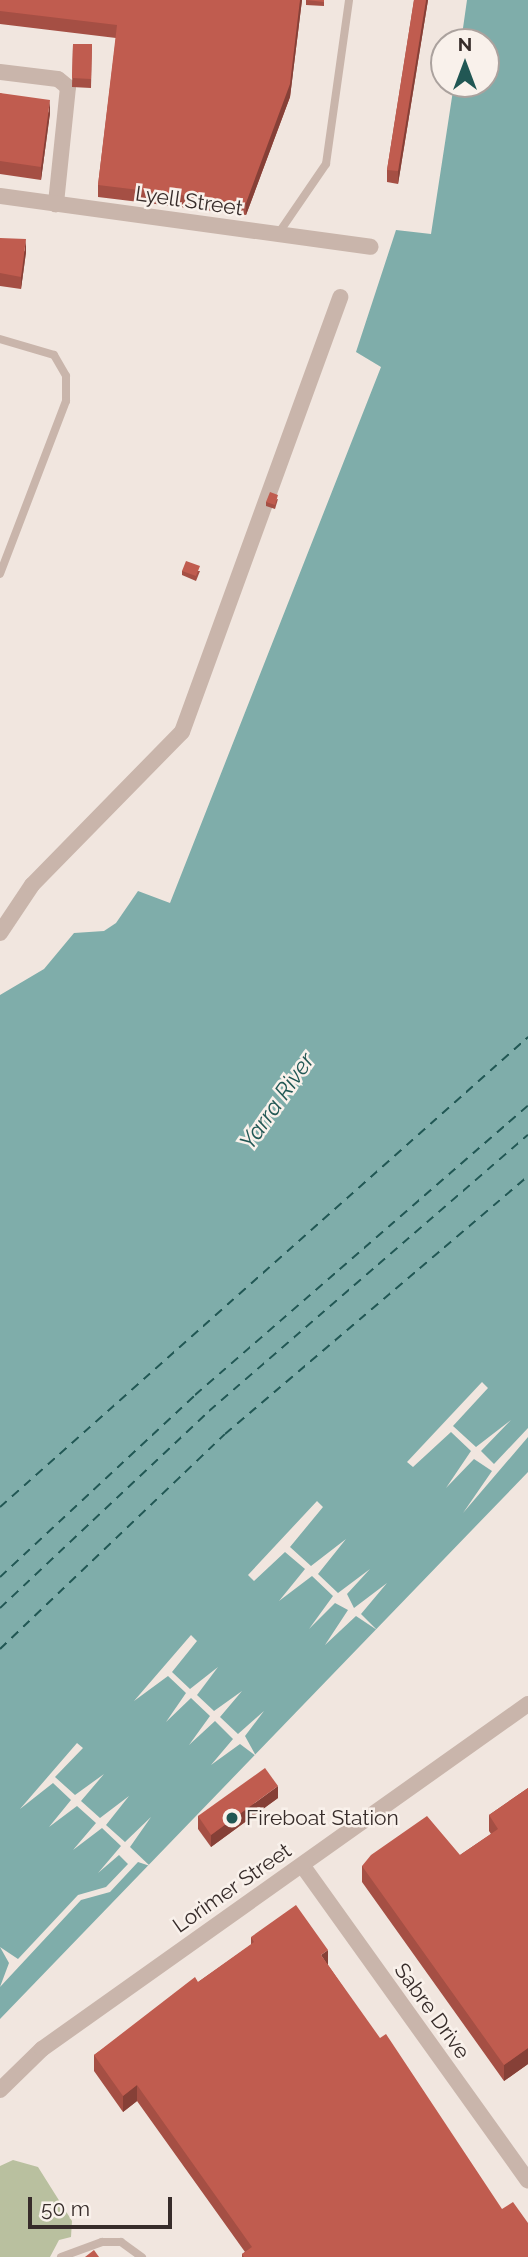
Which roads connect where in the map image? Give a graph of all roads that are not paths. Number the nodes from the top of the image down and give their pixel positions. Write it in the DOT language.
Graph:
graph roads {
  1 [pos="349,0"];
  2 [pos="0,72"];
  3 [pos="0,196"];
  4 [pos="56,204"];
  5 [pos="278,234"];
  6 [pos="371,247"];
  7 [pos="340,297"];
  8 [pos="0,339"];
  9 [pos="0,574"];
  10 [pos="0,933"];
  11 [pos="528,1704"];
  12 [pos="302,1865"];
  13 [pos="0,2090"];
  14 [pos="528,2181"];
  15 [pos="61,2257"];
  16 [pos="142,2257"];
  1 -- 5 [label="lane"];
  2 -- 4 [label="street"];
  3 -- 4 [label="street, Lyell Street"];
  4 -- 5 [label="street, Lyell Street"];
  5 -- 6 [label="street, Lyell Street"];
  7 -- 10 [label="street"];
  8 -- 9 [label="lane"];
  11 -- 12 [label="street, Lorimer Street"];
  12 -- 13 [label="street, Lorimer Street"];
  12 -- 14 [label="street, Sabre Drive"];
  15 -- 16 [label="lane"];
}
